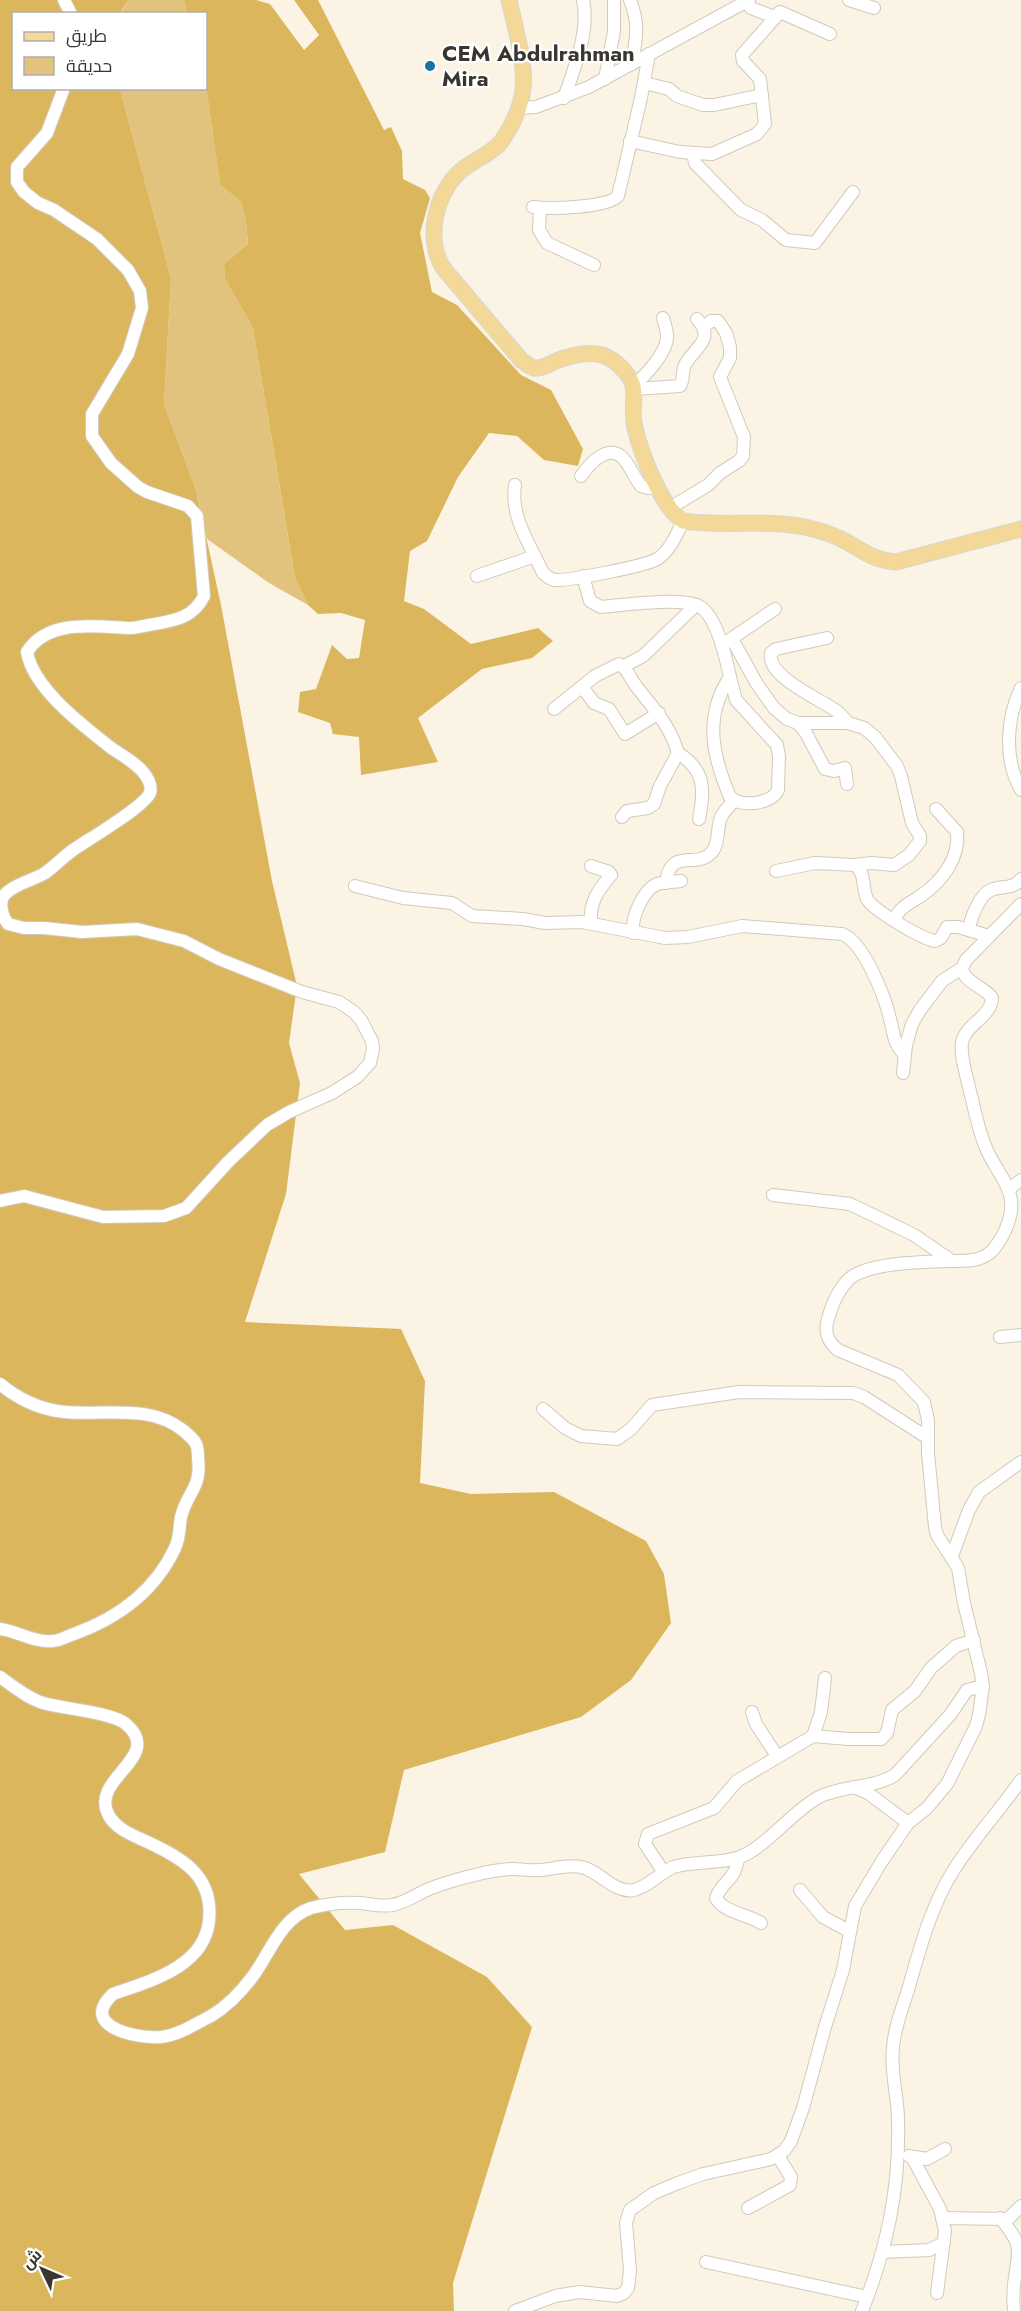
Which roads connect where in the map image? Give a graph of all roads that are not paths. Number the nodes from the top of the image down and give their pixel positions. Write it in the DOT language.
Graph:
graph roads {
  1 [pos="509,0"];
  2 [pos="583,0"];
  3 [pos="614,0"];
  4 [pos="630,0"];
  5 [pos="849,0"];
  6 [pos="747,1"];
  7 [pos="874,8"];
  8 [pos="774,17"];
  9 [pos="830,34"];
  10 [pos="649,54"];
  11 [pos="632,64"];
  12 [pos="605,79"];
  13 [pos="644,83"];
  14 [pos="63,90"];
  15 [pos="762,95"];
  16 [pos="564,98"];
  17 [pos="518,108"];
  18 [pos="630,141"];
  19 [pos="693,153"];
  20 [pos="853,192"];
  21 [pos="594,265"];
  22 [pos="663,318"];
  23 [pos="634,387"];
  24 [pos="581,476"];
  25 [pos="515,485"];
  26 [pos="657,487"];
  27 [pos="670,508"];
  28 [pos="683,521"];
  29 [pos="1021,529"];
  30 [pos="535,556"];
  31 [pos="477,576"];
  32 [pos="583,576"];
  33 [pos="696,605"];
  34 [pos="775,609"];
  35 [pos="827,638"];
  36 [pos="727,642"];
  37 [pos="624,666"];
  38 [pos="730,677"];
  39 [pos="583,688"];
  40 [pos="1021,688"];
  41 [pos="554,709"];
  42 [pos="659,713"];
  43 [pos="798,723"];
  44 [pos="849,723"];
  45 [pos="678,753"];
  46 [pos="719,770"];
  47 [pos="699,773"];
  48 [pos="846,784"];
  49 [pos="1021,790"];
  50 [pos="734,801"];
  51 [pos="936,808"];
  52 [pos="622,817"];
  53 [pos="699,819"];
  54 [pos="855,865"];
  55 [pos="591,866"];
  56 [pos="776,871"];
  57 [pos="1021,879"];
  58 [pos="681,881"];
  59 [pos="666,883"];
  60 [pos="355,886"];
  61 [pos="1021,905"];
  62 [pos="894,919"];
  63 [pos="591,923"];
  64 [pos="969,930"];
  65 [pos="633,933"];
  66 [pos="989,936"];
  67 [pos="962,968"];
  68 [pos="904,1054"];
  69 [pos="903,1073"];
  70 [pos="1021,1180"];
  71 [pos="1009,1190"];
  72 [pos="773,1195"];
  73 [pos="0,1201"];
  74 [pos="952,1261"];
  75 [pos="1021,1335"];
  76 [pos="1000,1337"];
  77 [pos="0,1384"];
  78 [pos="543,1409"];
  79 [pos="928,1438"];
  80 [pos="1021,1462"];
  81 [pos="952,1556"];
  82 [pos="0,1629"];
  83 [pos="974,1640"];
  84 [pos="0,1677"];
  85 [pos="825,1678"];
  86 [pos="983,1686"];
  87 [pos="752,1712"];
  88 [pos="813,1736"];
  89 [pos="777,1756"];
  90 [pos="1021,1780"];
  91 [pos="854,1787"];
  92 [pos="908,1823"];
  93 [pos="738,1858"];
  94 [pos="663,1871"];
  95 [pos="800,1890"];
  96 [pos="761,1923"];
  97 [pos="849,1931"];
  98 [pos="945,2149"];
  99 [pos="778,2156"];
  100 [pos="898,2156"];
  101 [pos="912,2157"];
  102 [pos="1021,2206"];
  103 [pos="748,2208"];
  104 [pos="942,2218"];
  105 [pos="1000,2218"];
  106 [pos="944,2243"];
  107 [pos="883,2252"];
  108 [pos="706,2262"];
  109 [pos="937,2293"];
  110 [pos="867,2297"];
  111 [pos="515,2311"];
  112 [pos="862,2311"];
  113 [pos="1014,2311"];
  1 -- 17 [label="main road"];
  2 -- 16 [label="street"];
  3 -- 12 [label="street"];
  4 -- 11 [label="street"];
  5 -- 7 [label="street"];
  6 -- 8 [label="street"];
  6 -- 10 [label="street"];
  8 -- 9 [label="street"];
  8 -- 15 [label="street"];
  10 -- 11 [label="street"];
  10 -- 13 [label="street"];
  11 -- 12 [label="street"];
  12 -- 16 [label="street"];
  13 -- 15 [label="street"];
  13 -- 18 [label="street"];
  14 -- 73 [label="street"];
  15 -- 19 [label="street"];
  16 -- 17 [label="street"];
  17 -- 23 [label="main road"];
  18 -- 19 [label="street"];
  18 -- 21 [label="street"];
  19 -- 20 [label="street"];
  22 -- 23 [label="street"];
  23 -- 26 [label="main road"];
  23 -- 27 [label="street"];
  24 -- 26 [label="street"];
  25 -- 30 [label="street"];
  26 -- 27 [label="main road"];
  27 -- 28 [label="main road"];
  28 -- 29 [label="main road"];
  28 -- 32 [label="street"];
  30 -- 31 [label="street"];
  30 -- 32 [label="street"];
  32 -- 33 [label="street"];
  33 -- 36 [label="street"];
  33 -- 37 [label="street"];
  34 -- 36 [label="street"];
  35 -- 44 [label="street"];
  36 -- 38 [label="street"];
  36 -- 43 [label="street"];
  37 -- 39 [label="street"];
  37 -- 42 [label="street"];
  38 -- 46 [label="street"];
  38 -- 50 [label="street"];
  39 -- 41 [label="street"];
  39 -- 42 [label="street"];
  40 -- 49 [label="street"];
  42 -- 45 [label="street"];
  43 -- 44 [label="street"];
  43 -- 48 [label="street"];
  44 -- 54 [label="street"];
  45 -- 47 [label="street"];
  45 -- 52 [label="street"];
  46 -- 47 [label="street"];
  46 -- 50 [label="street"];
  47 -- 53 [label="street"];
  50 -- 59 [label="street"];
  51 -- 62 [label="street"];
  54 -- 56 [label="street"];
  54 -- 62 [label="street"];
  55 -- 63 [label="street"];
  57 -- 64 [label="street"];
  58 -- 59 [label="street"];
  59 -- 65 [label="street"];
  60 -- 63 [label="street"];
  61 -- 66 [label="street"];
  62 -- 64 [label="street"];
  63 -- 65 [label="street"];
  64 -- 66 [label="street"];
  65 -- 68 [label="street"];
  66 -- 67 [label="street"];
  67 -- 68 [label="street"];
  67 -- 71 [label="street"];
  68 -- 69 [label="street"];
  70 -- 71 [label="street"];
  71 -- 74 [label="street"];
  72 -- 74 [label="street"];
  74 -- 79 [label="street"];
  75 -- 76 [label="street"];
  77 -- 82 [label="street"];
  78 -- 79 [label="street"];
  79 -- 81 [label="street"];
  80 -- 81 [label="street"];
  81 -- 83 [label="street"];
  83 -- 86 [label="street"];
  83 -- 88 [label="street"];
  84 -- 94 [label="street"];
  85 -- 88 [label="street"];
  86 -- 91 [label="street"];
  86 -- 92 [label="street"];
  87 -- 89 [label="street"];
  88 -- 89 [label="street"];
  89 -- 94 [label="street"];
  90 -- 100 [label="street"];
  91 -- 92 [label="street"];
  91 -- 93 [label="street"];
  92 -- 97 [label="street"];
  93 -- 94 [label="street"];
  93 -- 96 [label="street"];
  95 -- 97 [label="street"];
  97 -- 99 [label="street"];
  98 -- 101 [label="street"];
  99 -- 103 [label="street"];
  99 -- 111 [label="street"];
  100 -- 101 [label="street"];
  100 -- 107 [label="street"];
  101 -- 104 [label="street"];
  102 -- 105 [label="street"];
  104 -- 105 [label="street"];
  104 -- 106 [label="street"];
  105 -- 113 [label="street"];
  106 -- 107 [label="street"];
  106 -- 109 [label="street"];
  107 -- 110 [label="street"];
  108 -- 110 [label="street"];
  110 -- 112 [label="street"];
}
